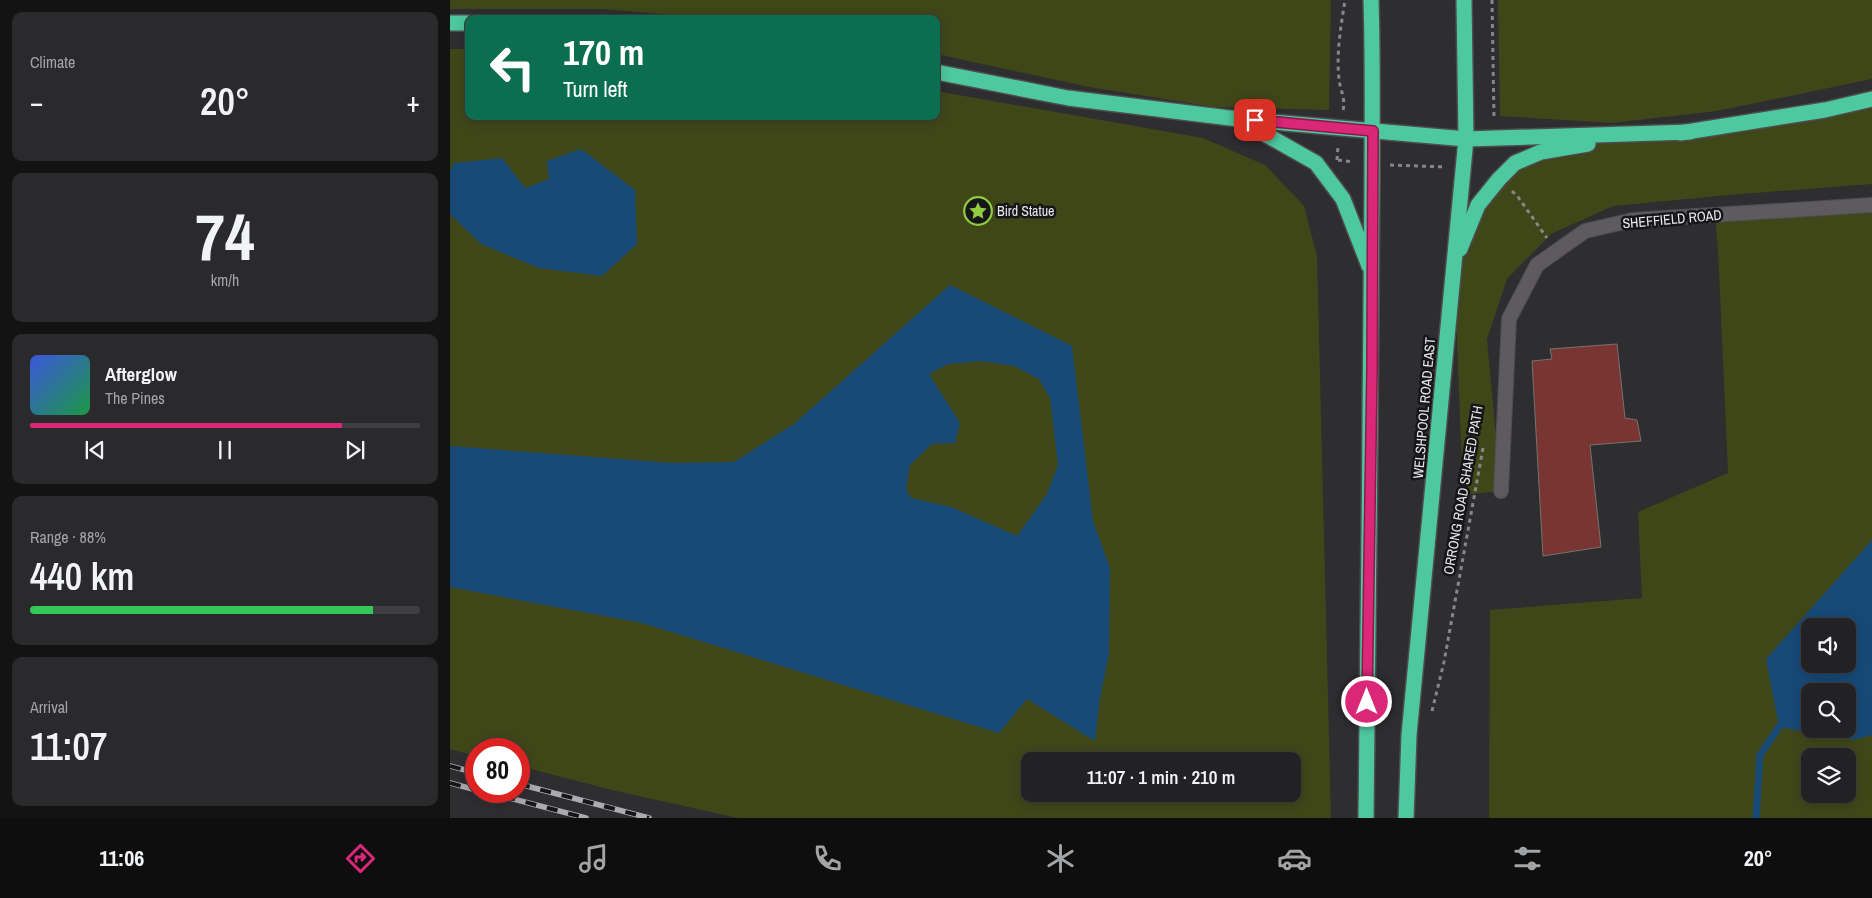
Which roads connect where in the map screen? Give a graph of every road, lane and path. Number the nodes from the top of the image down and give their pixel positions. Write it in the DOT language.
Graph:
graph roads {
  1 [pos="1345,0"];
  2 [pos="1371,0"];
  3 [pos="1464,0"];
  4 [pos="1492,0"];
  5 [pos="450,23"];
  6 [pos="465,23"];
  7 [pos="940,73"];
  8 [pos="1872,99"];
  9 [pos="1238,119"];
  10 [pos="1339,128"];
  11 [pos="1373,131"];
  12 [pos="1690,132"];
  13 [pos="1495,138"];
  14 [pos="1466,139"];
  15 [pos="1372,164"];
  16 [pos="1463,168"];
  17 [pos="1499,179"];
  18 [pos="1872,205"];
  19 [pos="1547,242"];
  20 [pos="1454,264"];
  21 [pos="1373,277"];
  22 [pos="1484,443"];
  23 [pos="1501,491"];
  24 [pos="1431,716"];
  25 [pos="1366,818"];
  26 [pos="1406,818"];
  1 -- 10 [label="path"];
  2 -- 11 [label="highway"];
  3 -- 14 [label="highway, WELSHPOOL ROAD EAST"];
  4 -- 13 [label="path"];
  5 -- 6 [label="highway"];
  7 -- 9 [label="highway"];
  8 -- 12 [label="highway"];
  9 -- 10 [label="highway"];
  9 -- 21 [label="highway"];
  10 -- 11 [label="highway"];
  10 -- 15 [label="path"];
  11 -- 14 [label="highway"];
  11 -- 15 [label="highway"];
  12 -- 13 [label="highway"];
  12 -- 17 [label="highway"];
  13 -- 14 [label="highway"];
  14 -- 16 [label="highway, WELSHPOOL ROAD EAST"];
  15 -- 16 [label="path"];
  15 -- 21 [label="highway"];
  16 -- 20 [label="highway, WELSHPOOL ROAD EAST"];
  17 -- 19 [label="path"];
  17 -- 20 [label="highway"];
  18 -- 23 [label="lane, SHEFFIELD ROAD"];
  20 -- 26 [label="highway, WELSHPOOL ROAD EAST"];
  21 -- 25 [label="highway"];
  22 -- 24 [label="path, ORRONG ROAD SHARED PATH"];
}
